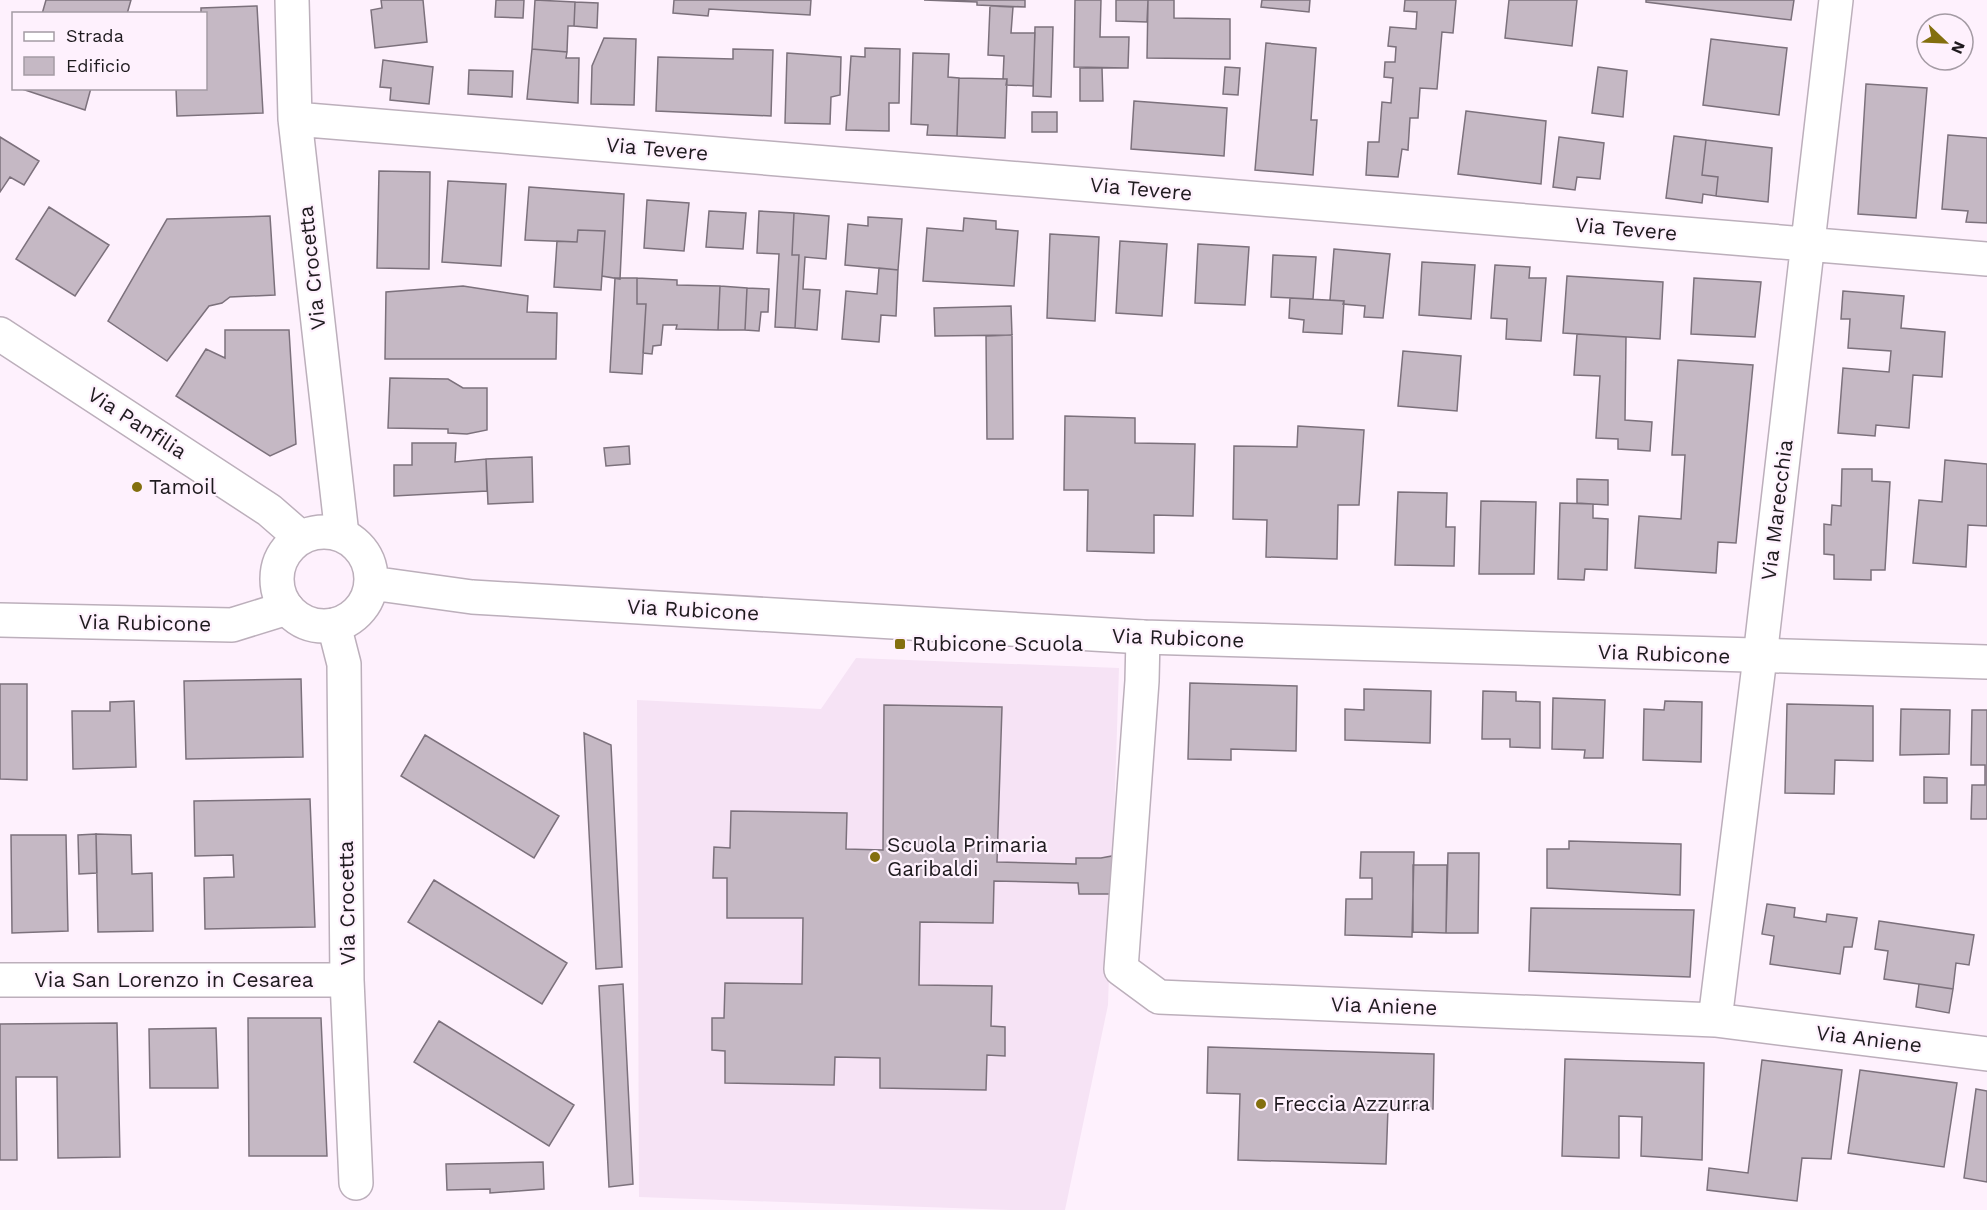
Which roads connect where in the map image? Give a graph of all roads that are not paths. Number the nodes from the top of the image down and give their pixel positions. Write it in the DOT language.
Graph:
graph roads {
  1 [pos="292,0"];
  2 [pos="1836,0"];
  3 [pos="295,119"];
  4 [pos="1809,244"];
  5 [pos="1987,259"];
  6 [pos="0,334"];
  7 [pos="342,535"];
  8 [pos="300,537"];
  9 [pos="371,583"];
  10 [pos="287,608"];
  11 [pos="0,620"];
  12 [pos="334,625"];
  13 [pos="1143,637"];
  14 [pos="1760,657"];
  15 [pos="1987,662"];
  16 [pos="0,980"];
  17 [pos="347,980"];
  18 [pos="1715,1020"];
  19 [pos="1987,1053"];
  20 [pos="356,1183"];
  1 -- 3 [label="street, Via Crocetta"];
  2 -- 4 [label="street, Via Marecchia"];
  3 -- 4 [label="street, Via Tevere"];
  3 -- 7 [label="street, Via Crocetta"];
  4 -- 5 [label="street, Via Tevere"];
  4 -- 14 [label="street, Via Marecchia"];
  6 -- 8 [label="street, Via Panfilia"];
  7 -- 8 [label="street"];
  7 -- 9 [label="street"];
  8 -- 10 [label="street"];
  9 -- 12 [label="street"];
  9 -- 13 [label="street, Via Rubicone"];
  10 -- 11 [label="street, Via Rubicone"];
  10 -- 12 [label="street"];
  12 -- 17 [label="street, Via Crocetta"];
  13 -- 14 [label="street, Via Rubicone"];
  13 -- 18 [label="street, Via Aniene"];
  14 -- 15 [label="street, Via Rubicone"];
  14 -- 18 [label="street, Via Marecchia"];
  16 -- 17 [label="street, Via San Lorenzo in Cesarea"];
  17 -- 20 [label="street, Via Crocetta"];
  18 -- 19 [label="street, Via Aniene"];
}
